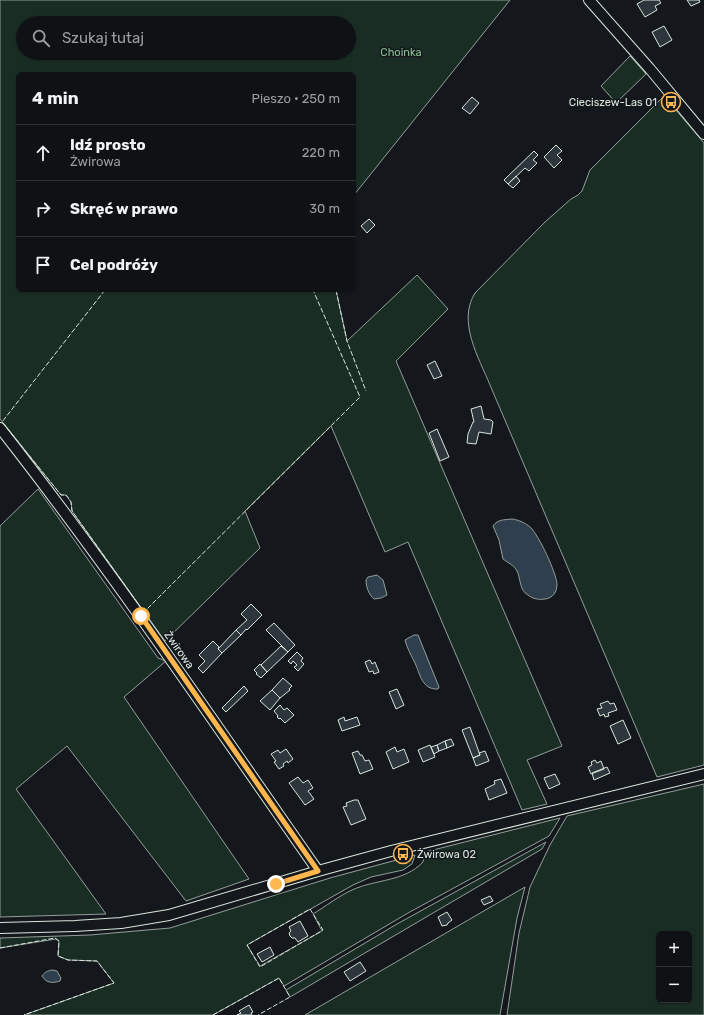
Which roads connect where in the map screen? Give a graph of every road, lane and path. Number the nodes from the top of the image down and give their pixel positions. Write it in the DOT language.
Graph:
graph roads {
  1 [pos="588,0"];
  2 [pos="704,134"];
  3 [pos="0,428"];
  4 [pos="704,774"];
  5 [pos="318,871"];
  6 [pos="0,928"];
  1 -- 2 [label="street"];
  3 -- 5 [label="street, Żwirowa"];
  4 -- 5 [label="street"];
  5 -- 6 [label="street"];
}
